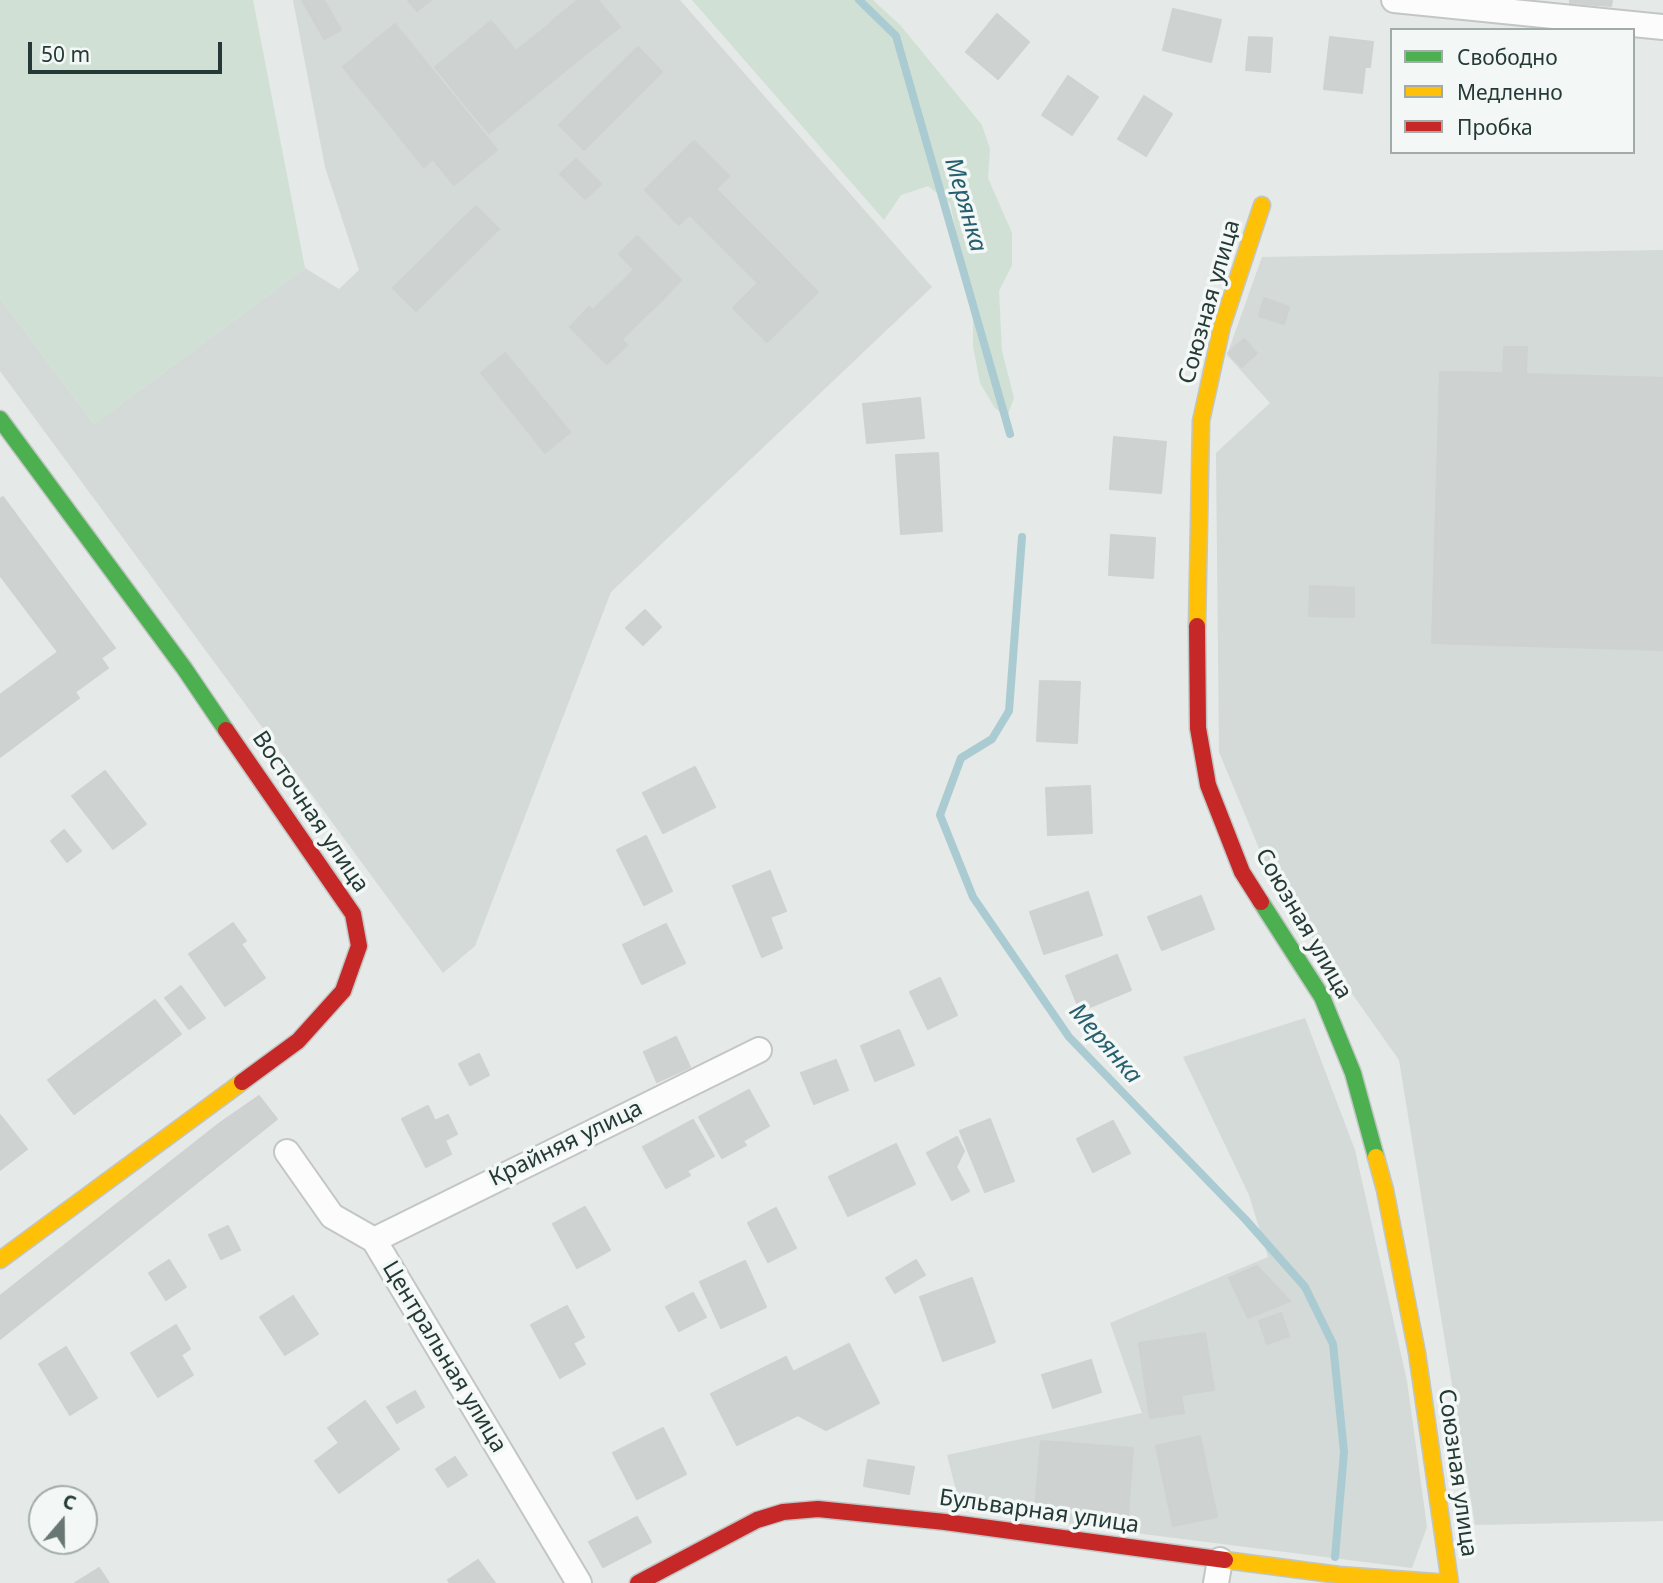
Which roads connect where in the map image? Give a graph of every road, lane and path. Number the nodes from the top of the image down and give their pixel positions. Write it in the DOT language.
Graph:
graph roads {
  1 [pos="1394,0"];
  2 [pos="1663,27"];
  3 [pos="1262,205"];
  4 [pos="0,419"];
  5 [pos="759,1050"];
  6 [pos="287,1153"];
  7 [pos="374,1240"];
  8 [pos="0,1260"];
  9 [pos="1218,1572"];
  10 [pos="579,1583"];
  11 [pos="638,1583"];
  12 [pos="1449,1583"];
  1 -- 2 [label="street"];
  3 -- 12 [label="street, Союзная улица"];
  4 -- 8 [label="street, Восточная улица"];
  5 -- 7 [label="street, Крайняя улица"];
  6 -- 7 [label="street, Центральная улица"];
  7 -- 10 [label="street, Центральная улица"];
  9 -- 11 [label="street, Бульварная улица"];
  9 -- 12 [label="street, Бульварная улица"];
}
